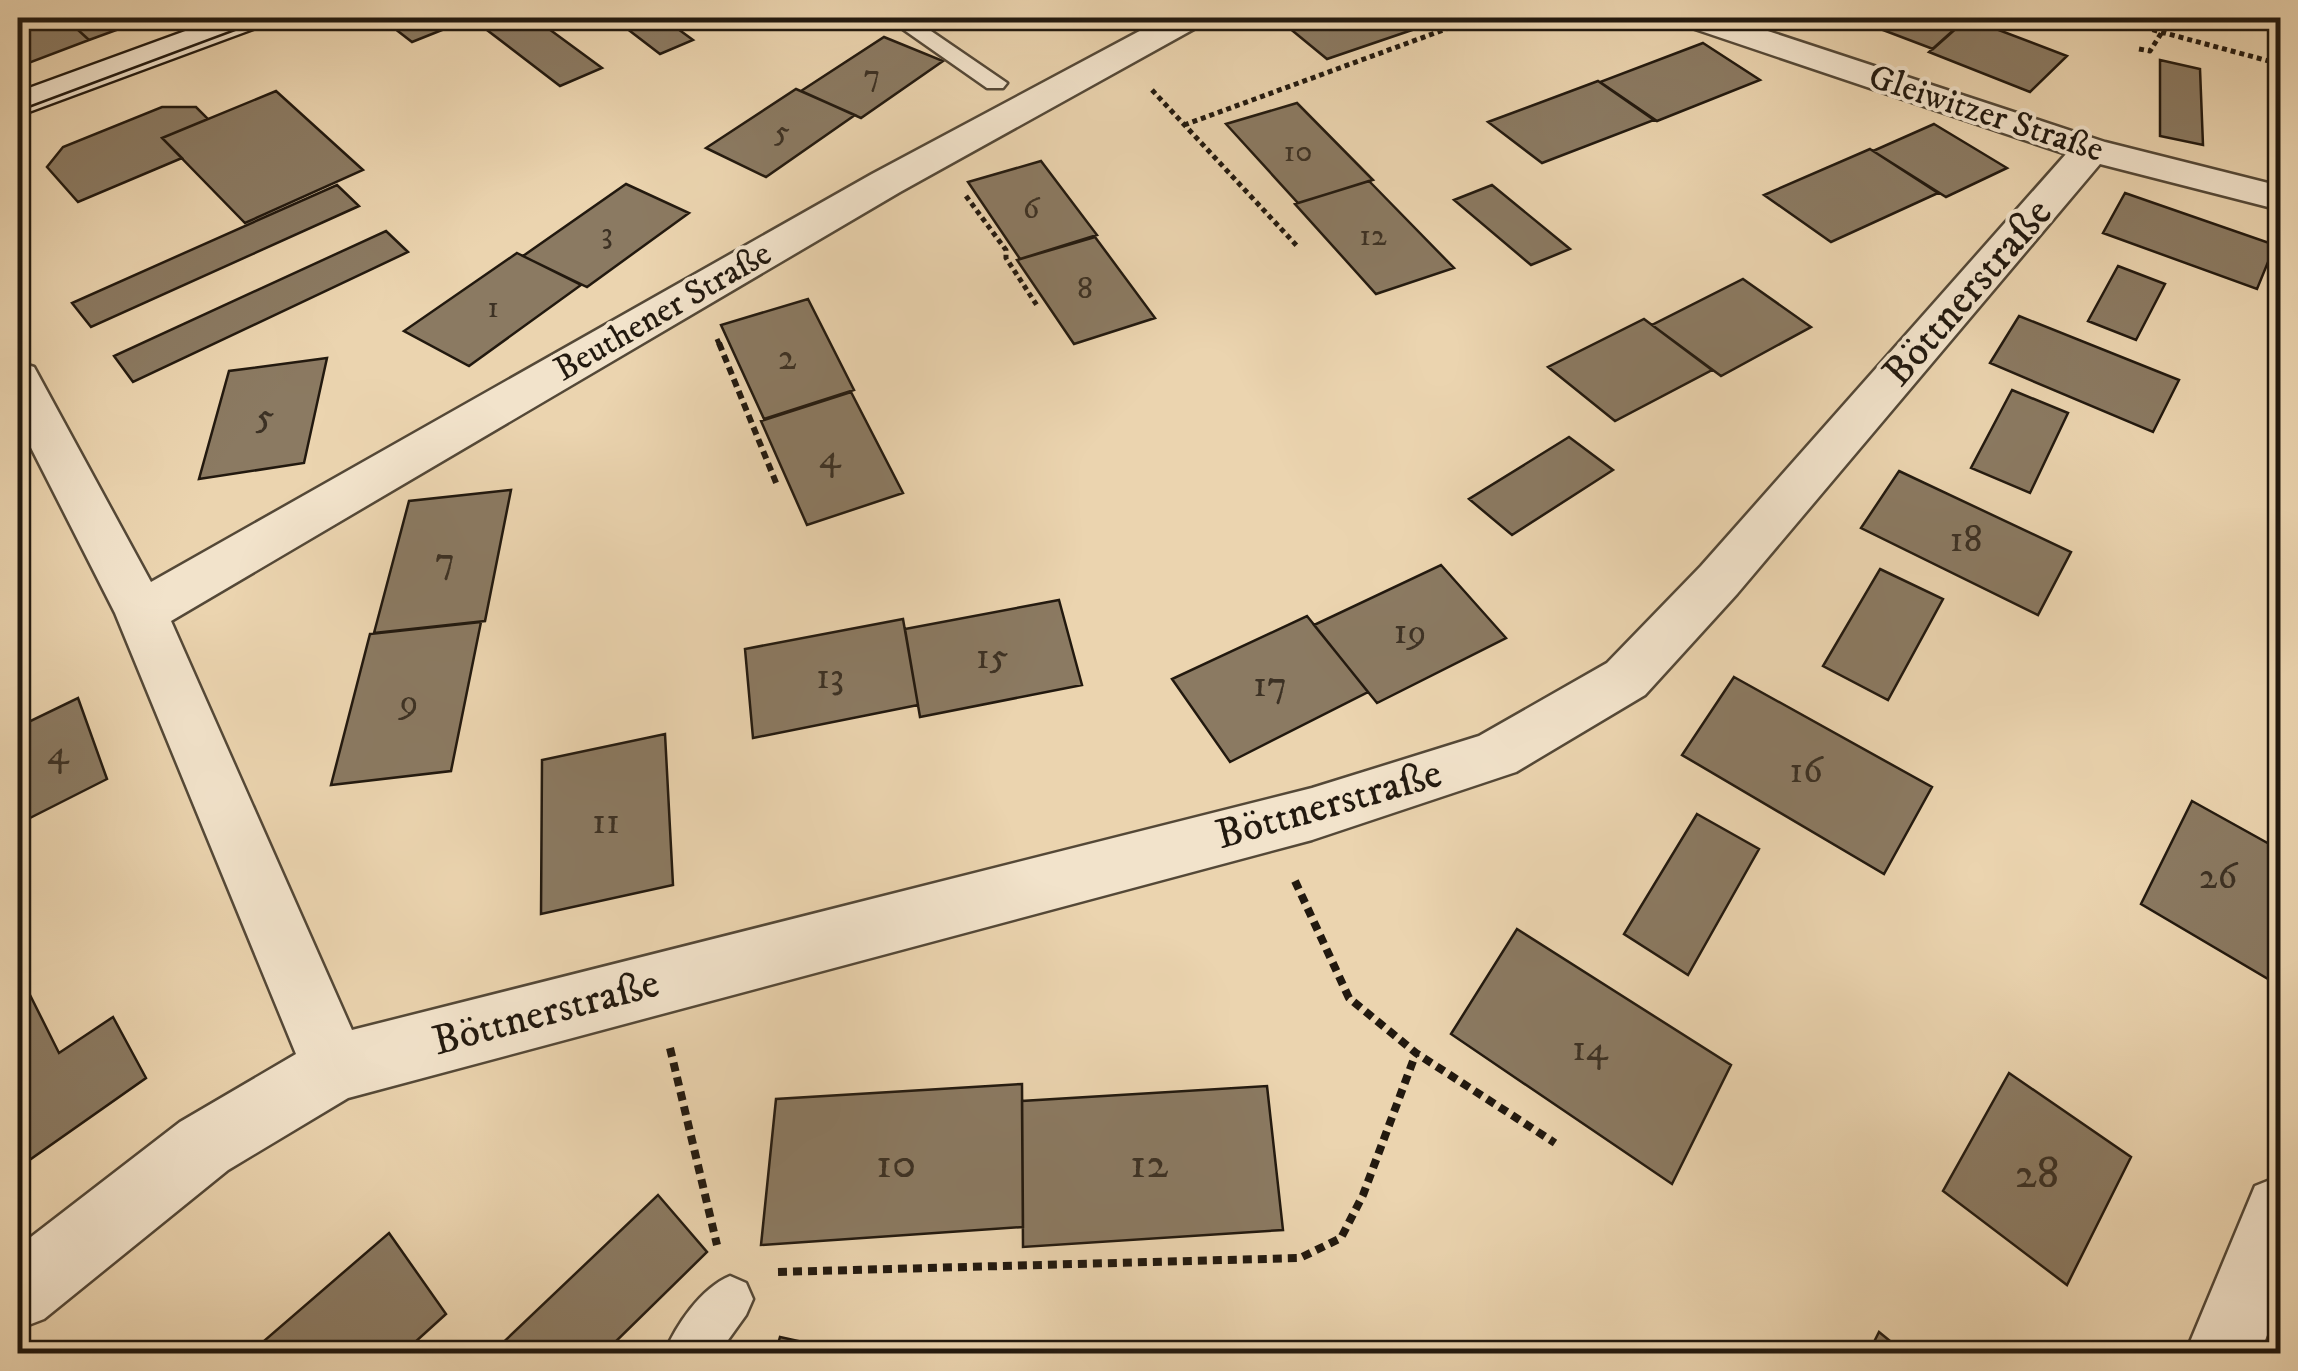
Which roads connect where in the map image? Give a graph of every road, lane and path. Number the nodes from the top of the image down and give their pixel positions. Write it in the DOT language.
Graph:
graph roads {
  1 [pos="252,18"];
  2 [pos="898,18"];
  3 [pos="1190,18"];
  4 [pos="1476,18"];
  5 [pos="1695,18"];
  6 [pos="2110,18"];
  7 [pos="2162,18"];
  8 [pos="2162,32"];
  9 [pos="2139,49"];
  10 [pos="1107,61"];
  11 [pos="2280,64"];
  12 [pos="996,82"];
  13 [pos="18,105"];
  14 [pos="1184,125"];
  15 [pos="2091,150"];
  16 [pos="930,159"];
  17 [pos="2280,198"];
  18 [pos="1298,246"];
  19 [pos="690,296"];
  20 [pos="1038,307"];
  21 [pos="18,378"];
  22 [pos="777,485"];
  23 [pos="140,613"];
  24 [pos="1308,916"];
  25 [pos="670,1048"];
  26 [pos="1416,1053"];
  27 [pos="335,1068"];
  28 [pos="1555,1143"];
  29 [pos="2280,1211"];
  30 [pos="18,1294"];
  31 [pos="730,1299"];
  32 [pos="688,1354"];
  33 [pos="2222,1354"];
  1 -- 13 [label="street"];
  2 -- 12 [label="lane"];
  3 -- 10 [label="street, Beuthener Straße"];
  4 -- 14 [label="path"];
  5 -- 15 [label="street, Gleiwitzer Straße"];
  6 -- 8 [label="path"];
  7 -- 8 [label="path"];
  8 -- 9 [label="path"];
  8 -- 11 [label="path"];
  10 -- 14 [label="path"];
  10 -- 16 [label="street, Beuthener Straße"];
  14 -- 18 [label="path"];
  15 -- 17 [label="street, Gleiwitzer Straße"];
  15 -- 27 [label="street, Böttnerstraße"];
  16 -- 19 [label="street, Beuthener Straße"];
  16 -- 20 [label="path"];
  19 -- 22 [label="path"];
  19 -- 23 [label="street, Beuthener Straße"];
  21 -- 23 [label="street"];
  23 -- 27 [label="street"];
  24 -- 26 [label="path"];
  25 -- 31 [label="path"];
  26 -- 28 [label="path"];
  26 -- 31 [label="path"];
  27 -- 30 [label="street, Böttnerstraße"];
  29 -- 33 [label="street"];
  31 -- 32 [label="lane"];
}
